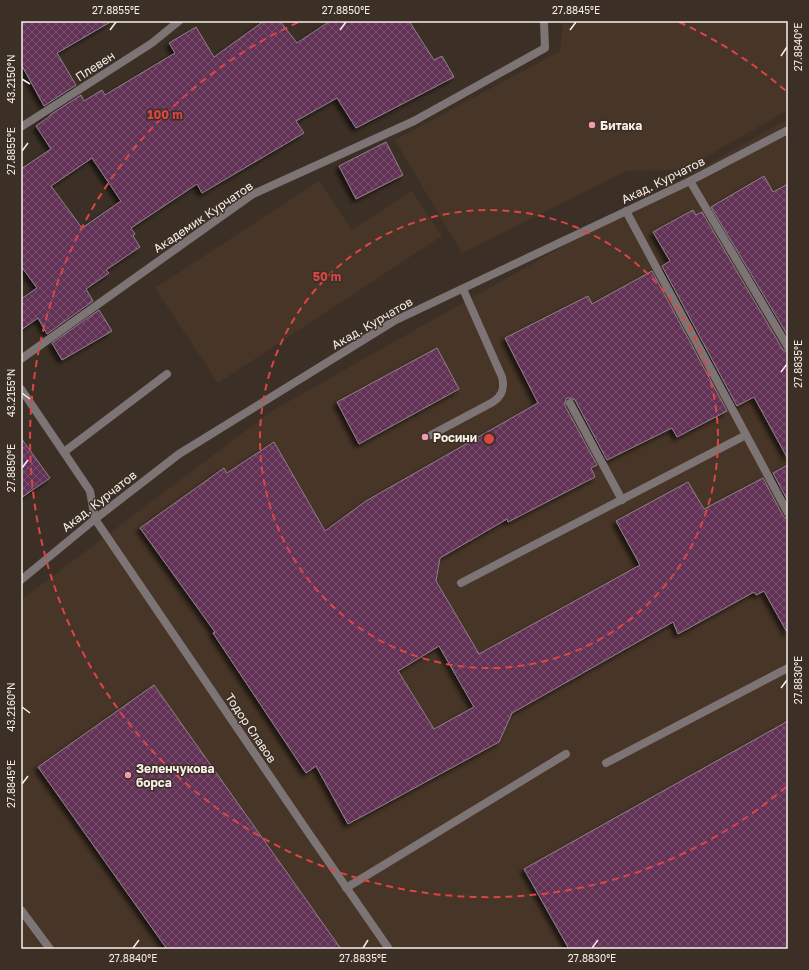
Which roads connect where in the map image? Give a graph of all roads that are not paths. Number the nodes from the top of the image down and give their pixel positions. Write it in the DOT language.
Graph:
graph roads {
  1 [pos="179,21"];
  2 [pos="544,21"];
  3 [pos="21,127"];
  4 [pos="788,130"];
  5 [pos="690,182"];
  6 [pos="626,211"];
  7 [pos="463,289"];
  8 [pos="788,347"];
  9 [pos="21,359"];
  10 [pos="167,374"];
  11 [pos="21,388"];
  12 [pos="570,403"];
  13 [pos="431,435"];
  14 [pos="746,435"];
  15 [pos="64,452"];
  16 [pos="622,500"];
  17 [pos="788,513"];
  18 [pos="95,519"];
  19 [pos="21,580"];
  20 [pos="461,583"];
  21 [pos="788,668"];
  22 [pos="566,754"];
  23 [pos="606,763"];
  24 [pos="346,888"];
  25 [pos="21,910"];
  26 [pos="50,949"];
  27 [pos="389,949"];
  1 -- 3 [label="street, Плевен"];
  2 -- 9 [label="street, Академик Курчатов"];
  4 -- 5 [label="street, Акад. Курчатов"];
  5 -- 6 [label="street, Акад. Курчатов"];
  5 -- 8 [label="street"];
  6 -- 7 [label="street, Акад. Курчатов"];
  6 -- 14 [label="street"];
  7 -- 13 [label="street"];
  7 -- 18 [label="street, Акад. Курчатов"];
  10 -- 15 [label="street"];
  11 -- 15 [label="street"];
  12 -- 16 [label="street"];
  14 -- 16 [label="street"];
  14 -- 17 [label="street"];
  15 -- 18 [label="street"];
  16 -- 20 [label="street"];
  18 -- 19 [label="street, Акад. Курчатов"];
  18 -- 24 [label="street, Тодор Славов"];
  21 -- 23 [label="street"];
  22 -- 24 [label="street"];
  24 -- 27 [label="street, Тодор Славов"];
  25 -- 26 [label="street"];
}
